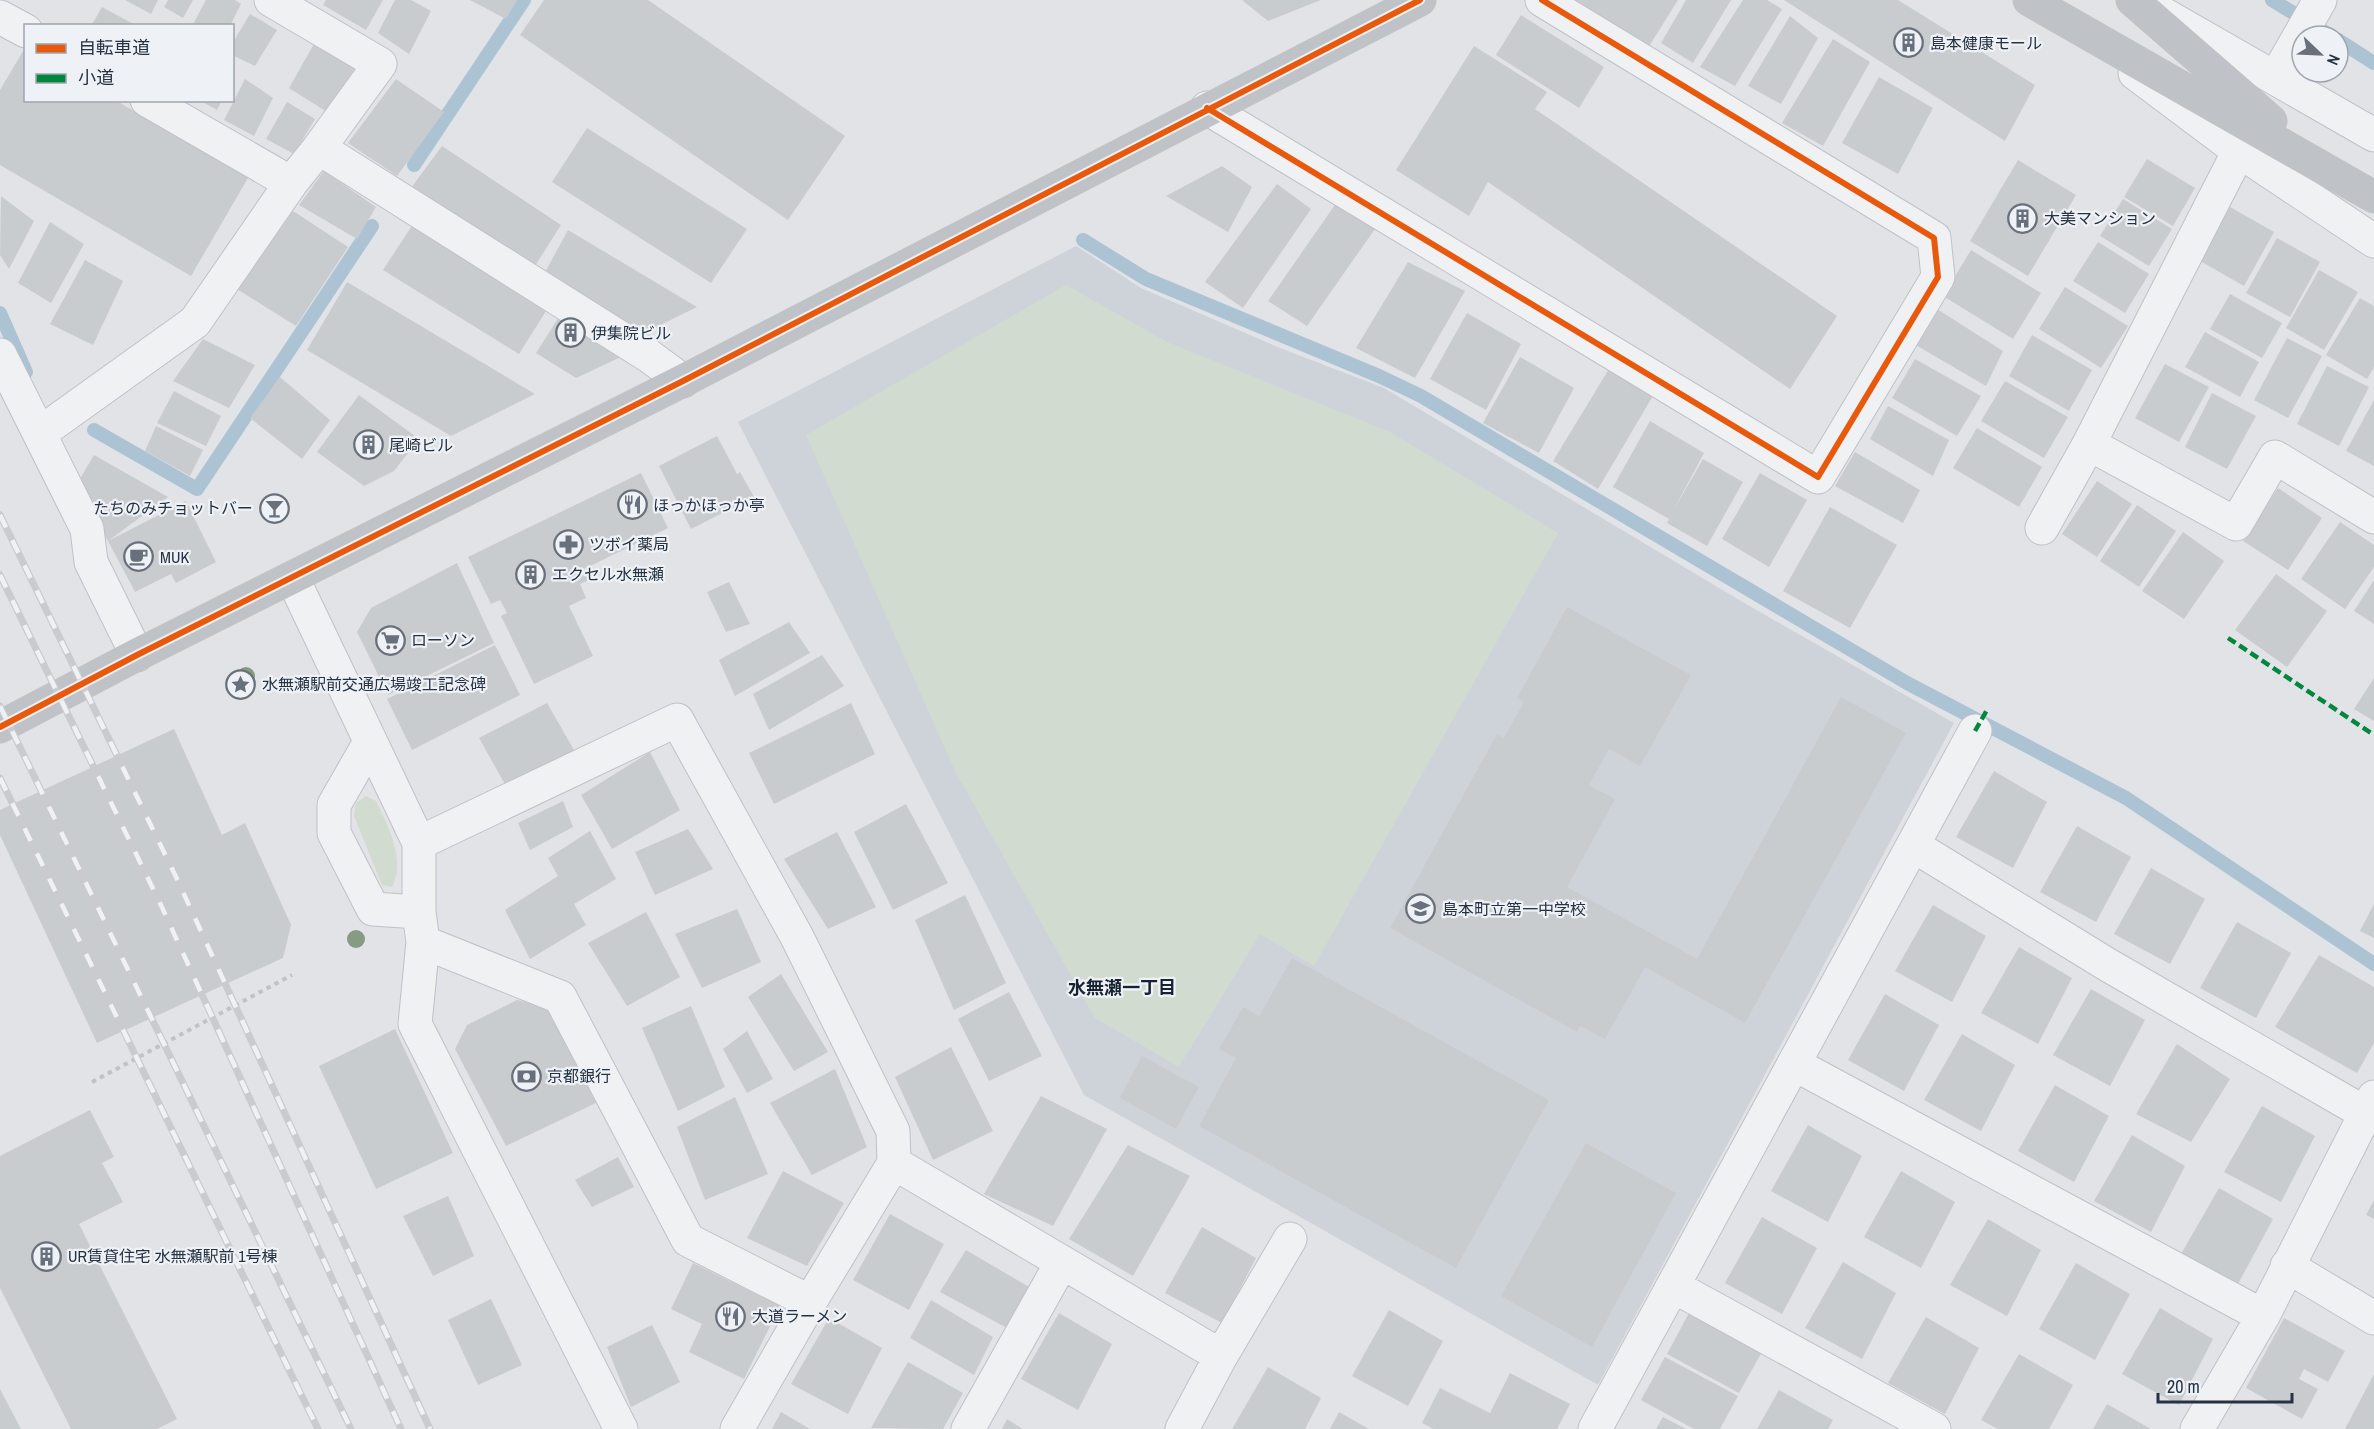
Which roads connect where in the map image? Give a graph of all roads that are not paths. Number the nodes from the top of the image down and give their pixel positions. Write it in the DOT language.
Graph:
graph roads {
  1 [pos="271,0"];
  2 [pos="1420,0"];
  3 [pos="1542,0"];
  4 [pos="2029,0"];
  5 [pos="2132,0"];
  6 [pos="2139,0"];
  7 [pos="2320,0"];
  8 [pos="0,17"];
  9 [pos="2076,28"];
  10 [pos="24,30"];
  11 [pos="2276,77"];
  12 [pos="150,102"];
  13 [pos="1208,108"];
  14 [pos="2374,135"];
  15 [pos="319,148"];
  16 [pos="2239,152"];
  17 [pos="2322,165"];
  18 [pos="291,183"];
  19 [pos="2374,197"];
  20 [pos="2374,241"];
  21 [pos="0,355"];
  22 [pos="683,381"];
  23 [pos="40,433"];
  24 [pos="2089,444"];
  25 [pos="2374,517"];
  26 [pos="2042,528"];
  27 [pos="293,579"];
  28 [pos="137,655"];
  29 [pos="0,727"];
  30 [pos="1975,731"];
  31 [pos="370,742"];
  32 [pos="419,843"];
  33 [pos="1914,846"];
  34 [pos="421,927"];
  35 [pos="1794,1065"];
  36 [pos="2369,1105"];
  37 [pos="894,1163"];
  38 [pos="1290,1239"];
  39 [pos="1062,1262"];
  40 [pos="2288,1266"];
  41 [pos="1673,1286"];
  42 [pos="810,1302"];
  43 [pos="2263,1316"];
  44 [pos="2374,1318"];
  45 [pos="1221,1356"];
  46 [pos="621,1429"];
  47 [pos="737,1429"];
  48 [pos="968,1429"];
  49 [pos="1182,1429"];
  50 [pos="1595,1429"];
  51 [pos="1934,1429"];
  52 [pos="2197,1429"];
  1 -- 15 [label="street"];
  2 -- 13 [label="street"];
  3 -- 13 [label="street"];
  4 -- 9 [label="street"];
  5 -- 17 [label="street"];
  6 -- 11 [label="street"];
  7 -- 11 [label="street"];
  8 -- 10 [label="street"];
  9 -- 16 [label="street"];
  9 -- 17 [label="street"];
  11 -- 14 [label="street"];
  12 -- 18 [label="street"];
  13 -- 22 [label="street"];
  15 -- 18 [label="street"];
  15 -- 22 [label="street"];
  16 -- 20 [label="street"];
  16 -- 24 [label="street"];
  17 -- 19 [label="street"];
  18 -- 23 [label="street"];
  21 -- 23 [label="street"];
  22 -- 27 [label="street"];
  23 -- 28 [label="street"];
  24 -- 25 [label="street"];
  24 -- 26 [label="street"];
  27 -- 28 [label="street"];
  27 -- 31 [label="street"];
  28 -- 29 [label="street"];
  30 -- 33 [label="street"];
  31 -- 32 [label="street"];
  31 -- 34 [label="street"];
  32 -- 34 [label="street"];
  32 -- 37 [label="street"];
  33 -- 35 [label="street"];
  33 -- 36 [label="street"];
  34 -- 42 [label="street"];
  34 -- 46 [label="street"];
  35 -- 41 [label="street"];
  35 -- 43 [label="street"];
  36 -- 40 [label="street"];
  37 -- 39 [label="street"];
  37 -- 42 [label="street"];
  38 -- 45 [label="street"];
  39 -- 45 [label="street"];
  39 -- 48 [label="street"];
  40 -- 43 [label="street"];
  40 -- 44 [label="street"];
  41 -- 50 [label="street"];
  41 -- 51 [label="street"];
  42 -- 47 [label="street"];
  43 -- 52 [label="street"];
  45 -- 49 [label="street"];
}
